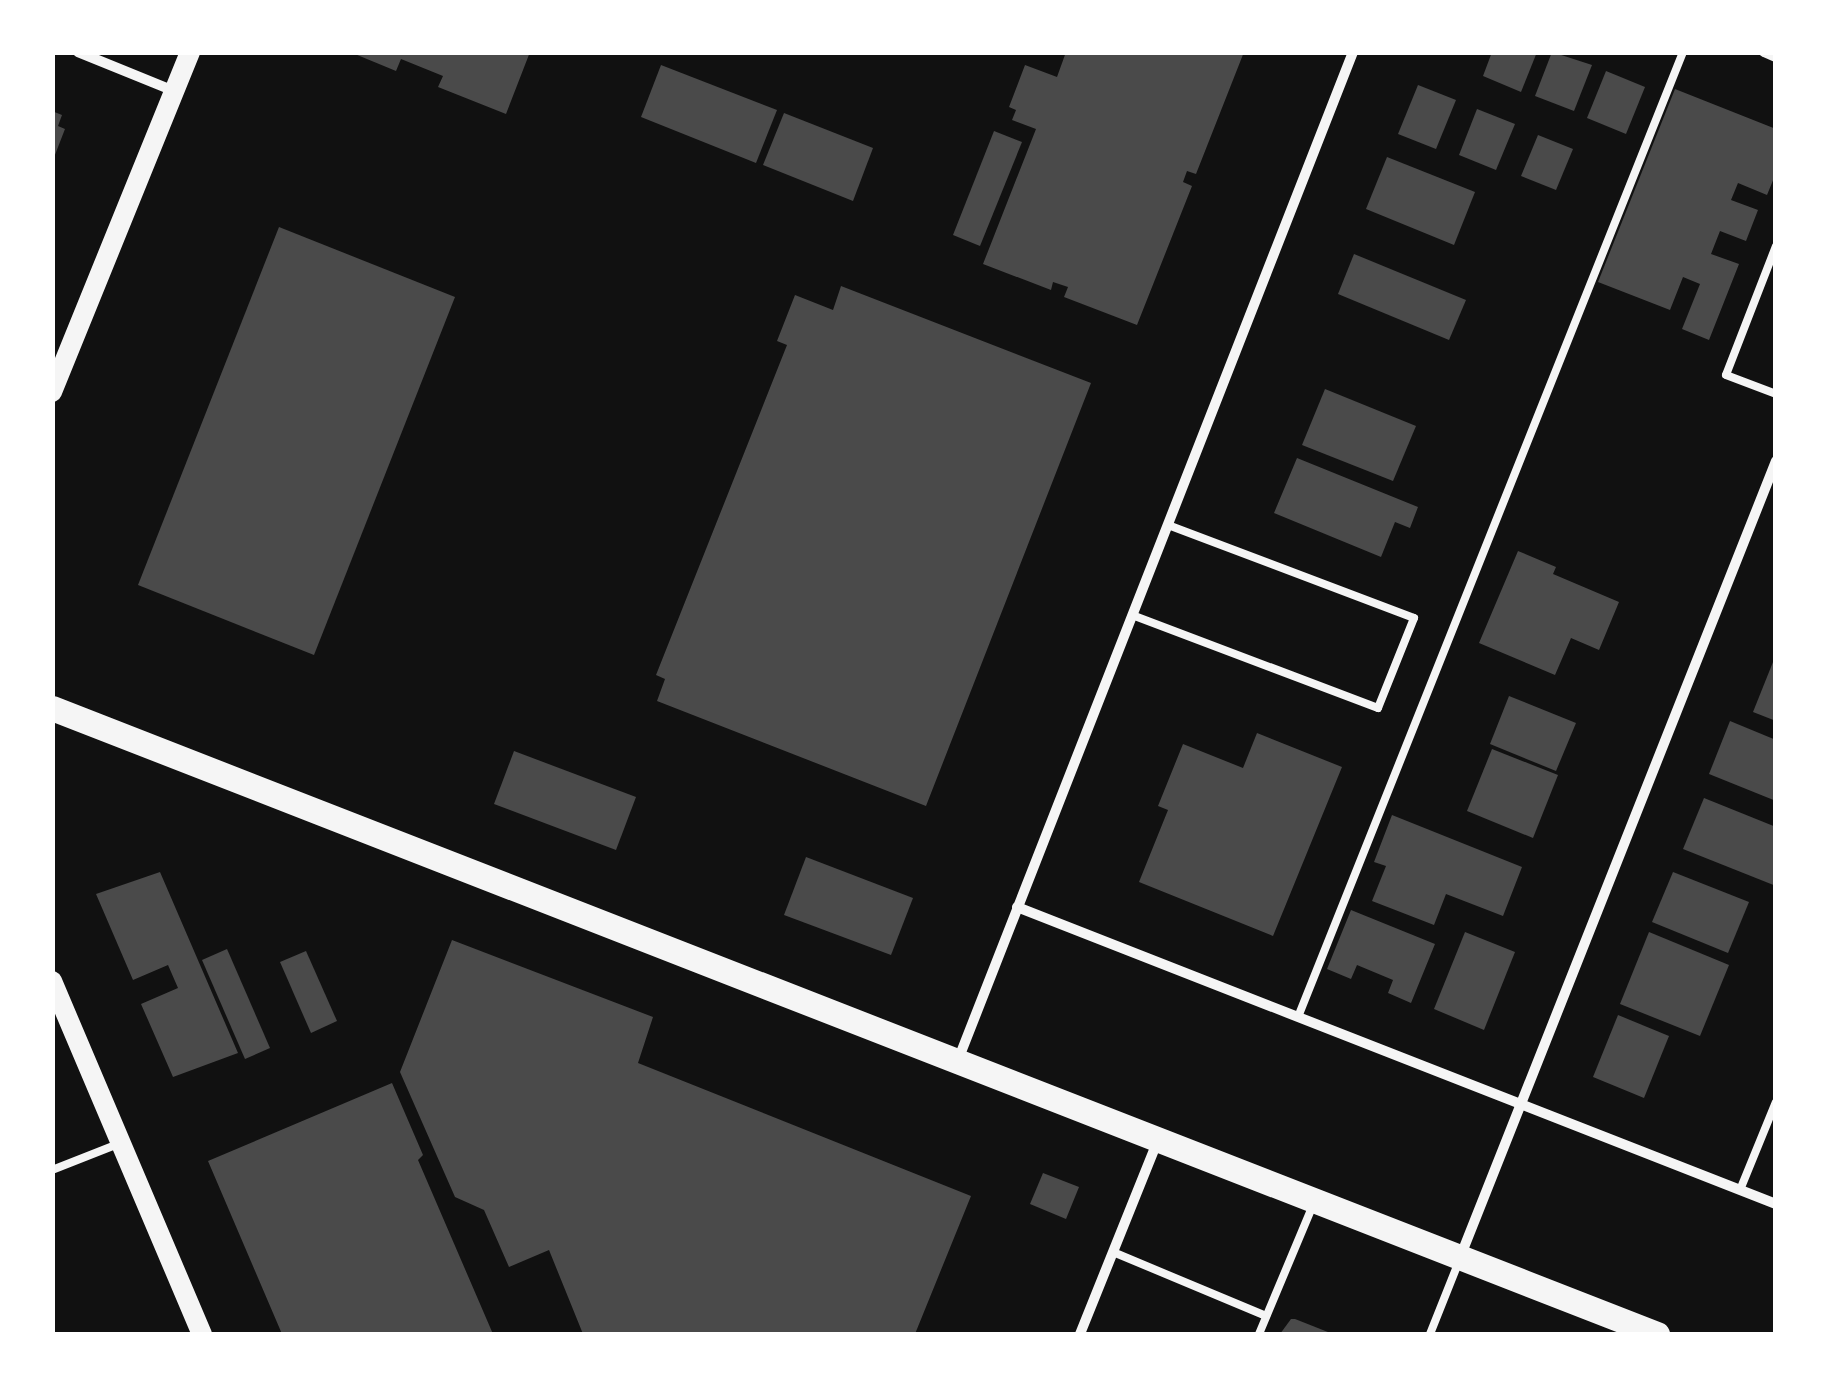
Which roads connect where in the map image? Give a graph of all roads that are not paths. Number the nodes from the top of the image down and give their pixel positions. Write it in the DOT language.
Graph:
graph roads {
  1 [pos="78,52"];
  2 [pos="190,52"];
  3 [pos="1353,52"];
  4 [pos="1683,52"];
  5 [pos="1764,52"];
  6 [pos="1776,57"];
  7 [pos="174,91"];
  8 [pos="1776,246"];
  9 [pos="52,392"];
  10 [pos="1776,394"];
  11 [pos="1776,461"];
  12 [pos="1168,525"];
  13 [pos="1132,615"];
  14 [pos="52,708"];
  15 [pos="1017,907"];
  16 [pos="52,980"];
  17 [pos="61,1016"];
  18 [pos="1298,1017"];
  19 [pos="958,1060"];
  20 [pos="1776,1102"];
  21 [pos="1521,1104"];
  22 [pos="1158,1139"];
  23 [pos="120,1143"];
  24 [pos="52,1170"];
  25 [pos="1740,1190"];
  26 [pos="1316,1199"];
  27 [pos="1776,1204"];
  28 [pos="1113,1252"];
  29 [pos="1461,1256"];
  30 [pos="1266,1316"];
  31 [pos="202,1334"];
  32 [pos="1080,1334"];
  33 [pos="1259,1334"];
  34 [pos="1430,1334"];
  35 [pos="1655,1334"];
  1 -- 7 [label="street"];
  2 -- 7 [label="main road"];
  3 -- 12 [label="street"];
  4 -- 18 [label="lane"];
  5 -- 6 [label="street"];
  7 -- 9 [label="main road"];
  8 -- 10 [label="lane"];
  11 -- 21 [label="street"];
  12 -- 13 [label="street"];
  12 -- 13 [label="lane"];
  13 -- 15 [label="street"];
  14 -- 19 [label="main road"];
  15 -- 18 [label="street"];
  15 -- 19 [label="street"];
  16 -- 17 [label="main road"];
  17 -- 23 [label="main road"];
  18 -- 21 [label="street"];
  19 -- 22 [label="main road"];
  20 -- 25 [label="lane"];
  21 -- 25 [label="street"];
  21 -- 29 [label="street"];
  22 -- 26 [label="main road"];
  22 -- 28 [label="street"];
  23 -- 24 [label="lane"];
  23 -- 31 [label="main road"];
  25 -- 27 [label="street"];
  26 -- 29 [label="main road"];
  26 -- 30 [label="lane"];
  28 -- 30 [label="lane"];
  28 -- 32 [label="street"];
  29 -- 34 [label="lane"];
  29 -- 35 [label="main road"];
  30 -- 33 [label="lane"];
}
